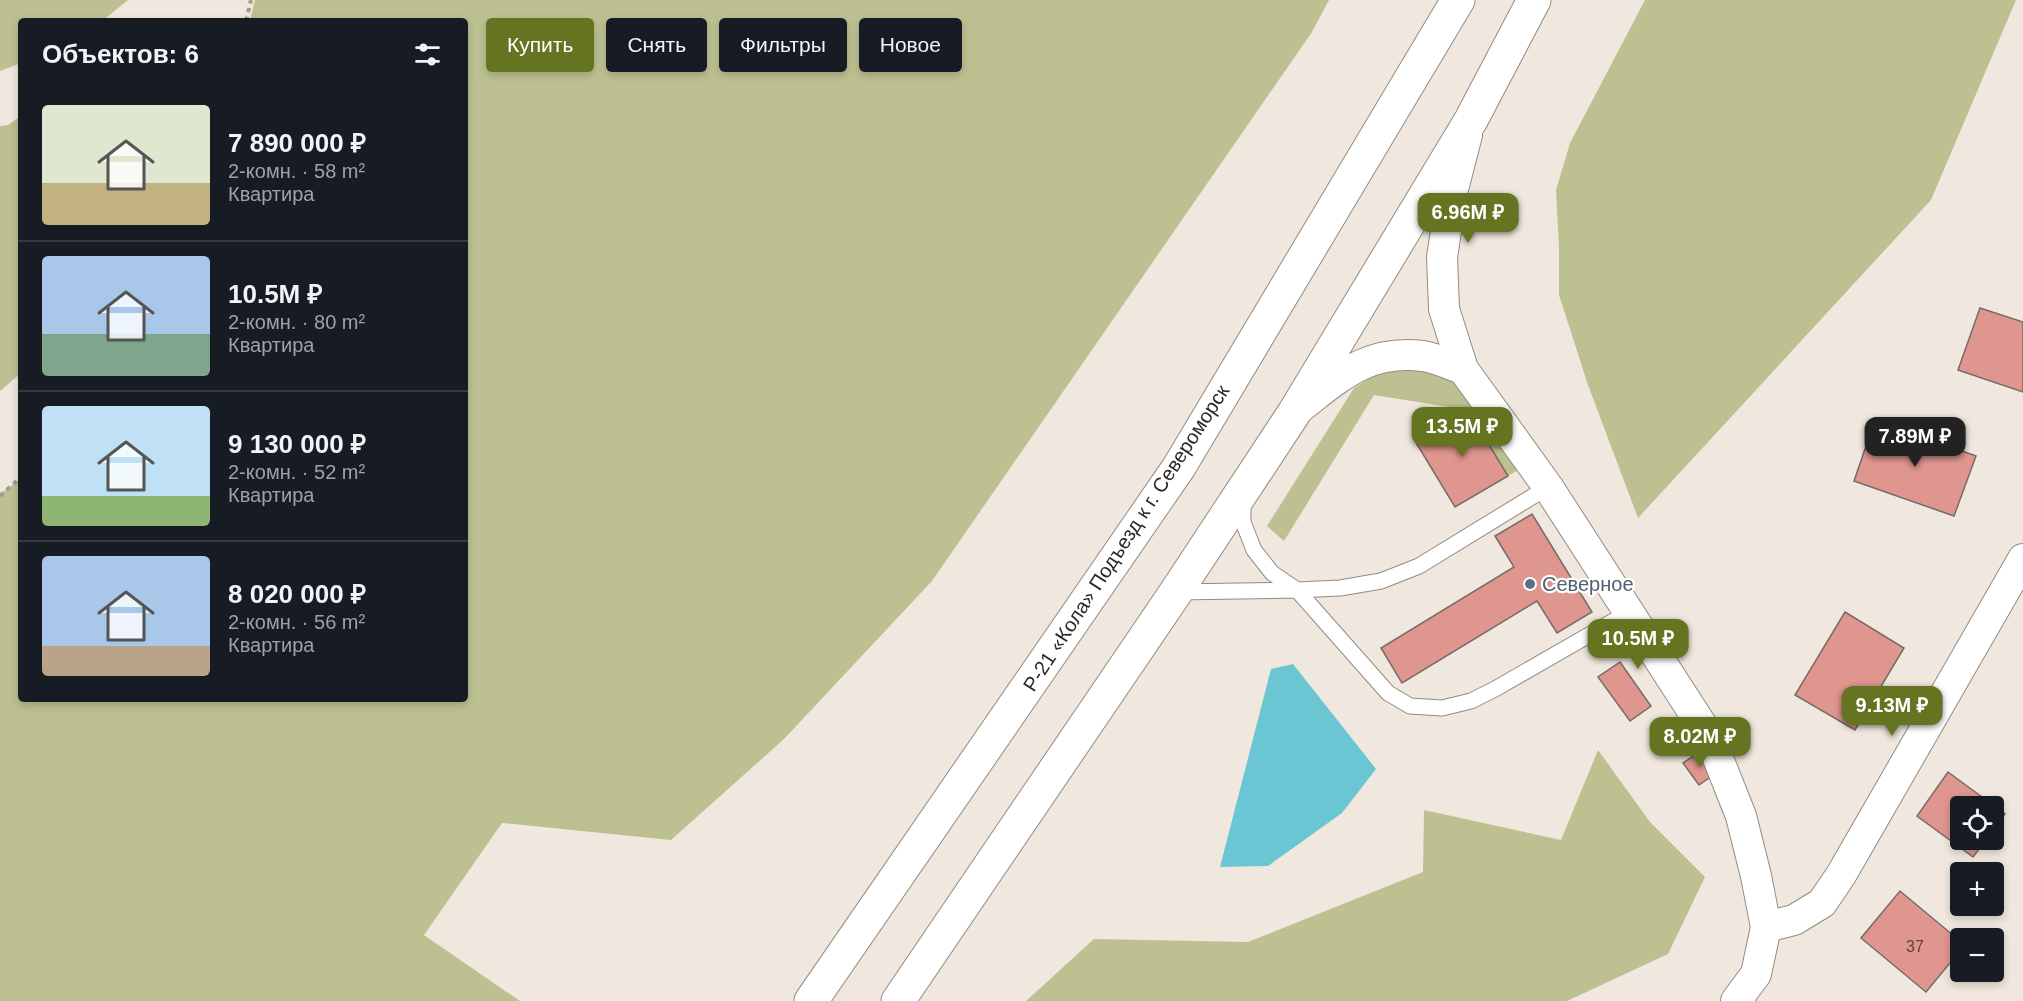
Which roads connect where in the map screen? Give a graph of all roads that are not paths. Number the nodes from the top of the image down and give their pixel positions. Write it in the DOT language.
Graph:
graph roads {
  1 [pos="1458,0"];
  2 [pos="1534,0"];
  3 [pos="1471,120"];
  4 [pos="1463,369"];
  5 [pos="1293,412"];
  6 [pos="1548,487"];
  7 [pos="1243,492"];
  8 [pos="2023,560"];
  9 [pos="1297,590"];
  10 [pos="1176,592"];
  11 [pos="1629,612"];
  12 [pos="1766,927"];
  13 [pos="811,1001"];
  14 [pos="898,1001"];
  15 [pos="1736,1001"];
  1 -- 13 [label="main road, Р-21 «Кола» Подъезд к г. Североморск"];
  2 -- 3 [label="main road"];
  3 -- 4 [label="street"];
  3 -- 5 [label="main road"];
  4 -- 5 [label="street"];
  4 -- 6 [label="street"];
  5 -- 7 [label="main road"];
  6 -- 9 [label="lane"];
  6 -- 11 [label="street"];
  7 -- 9 [label="lane"];
  7 -- 10 [label="main road"];
  8 -- 12 [label="street"];
  9 -- 10 [label="lane"];
  9 -- 11 [label="lane"];
  10 -- 14 [label="main road"];
  11 -- 12 [label="street"];
  12 -- 15 [label="street"];
}
